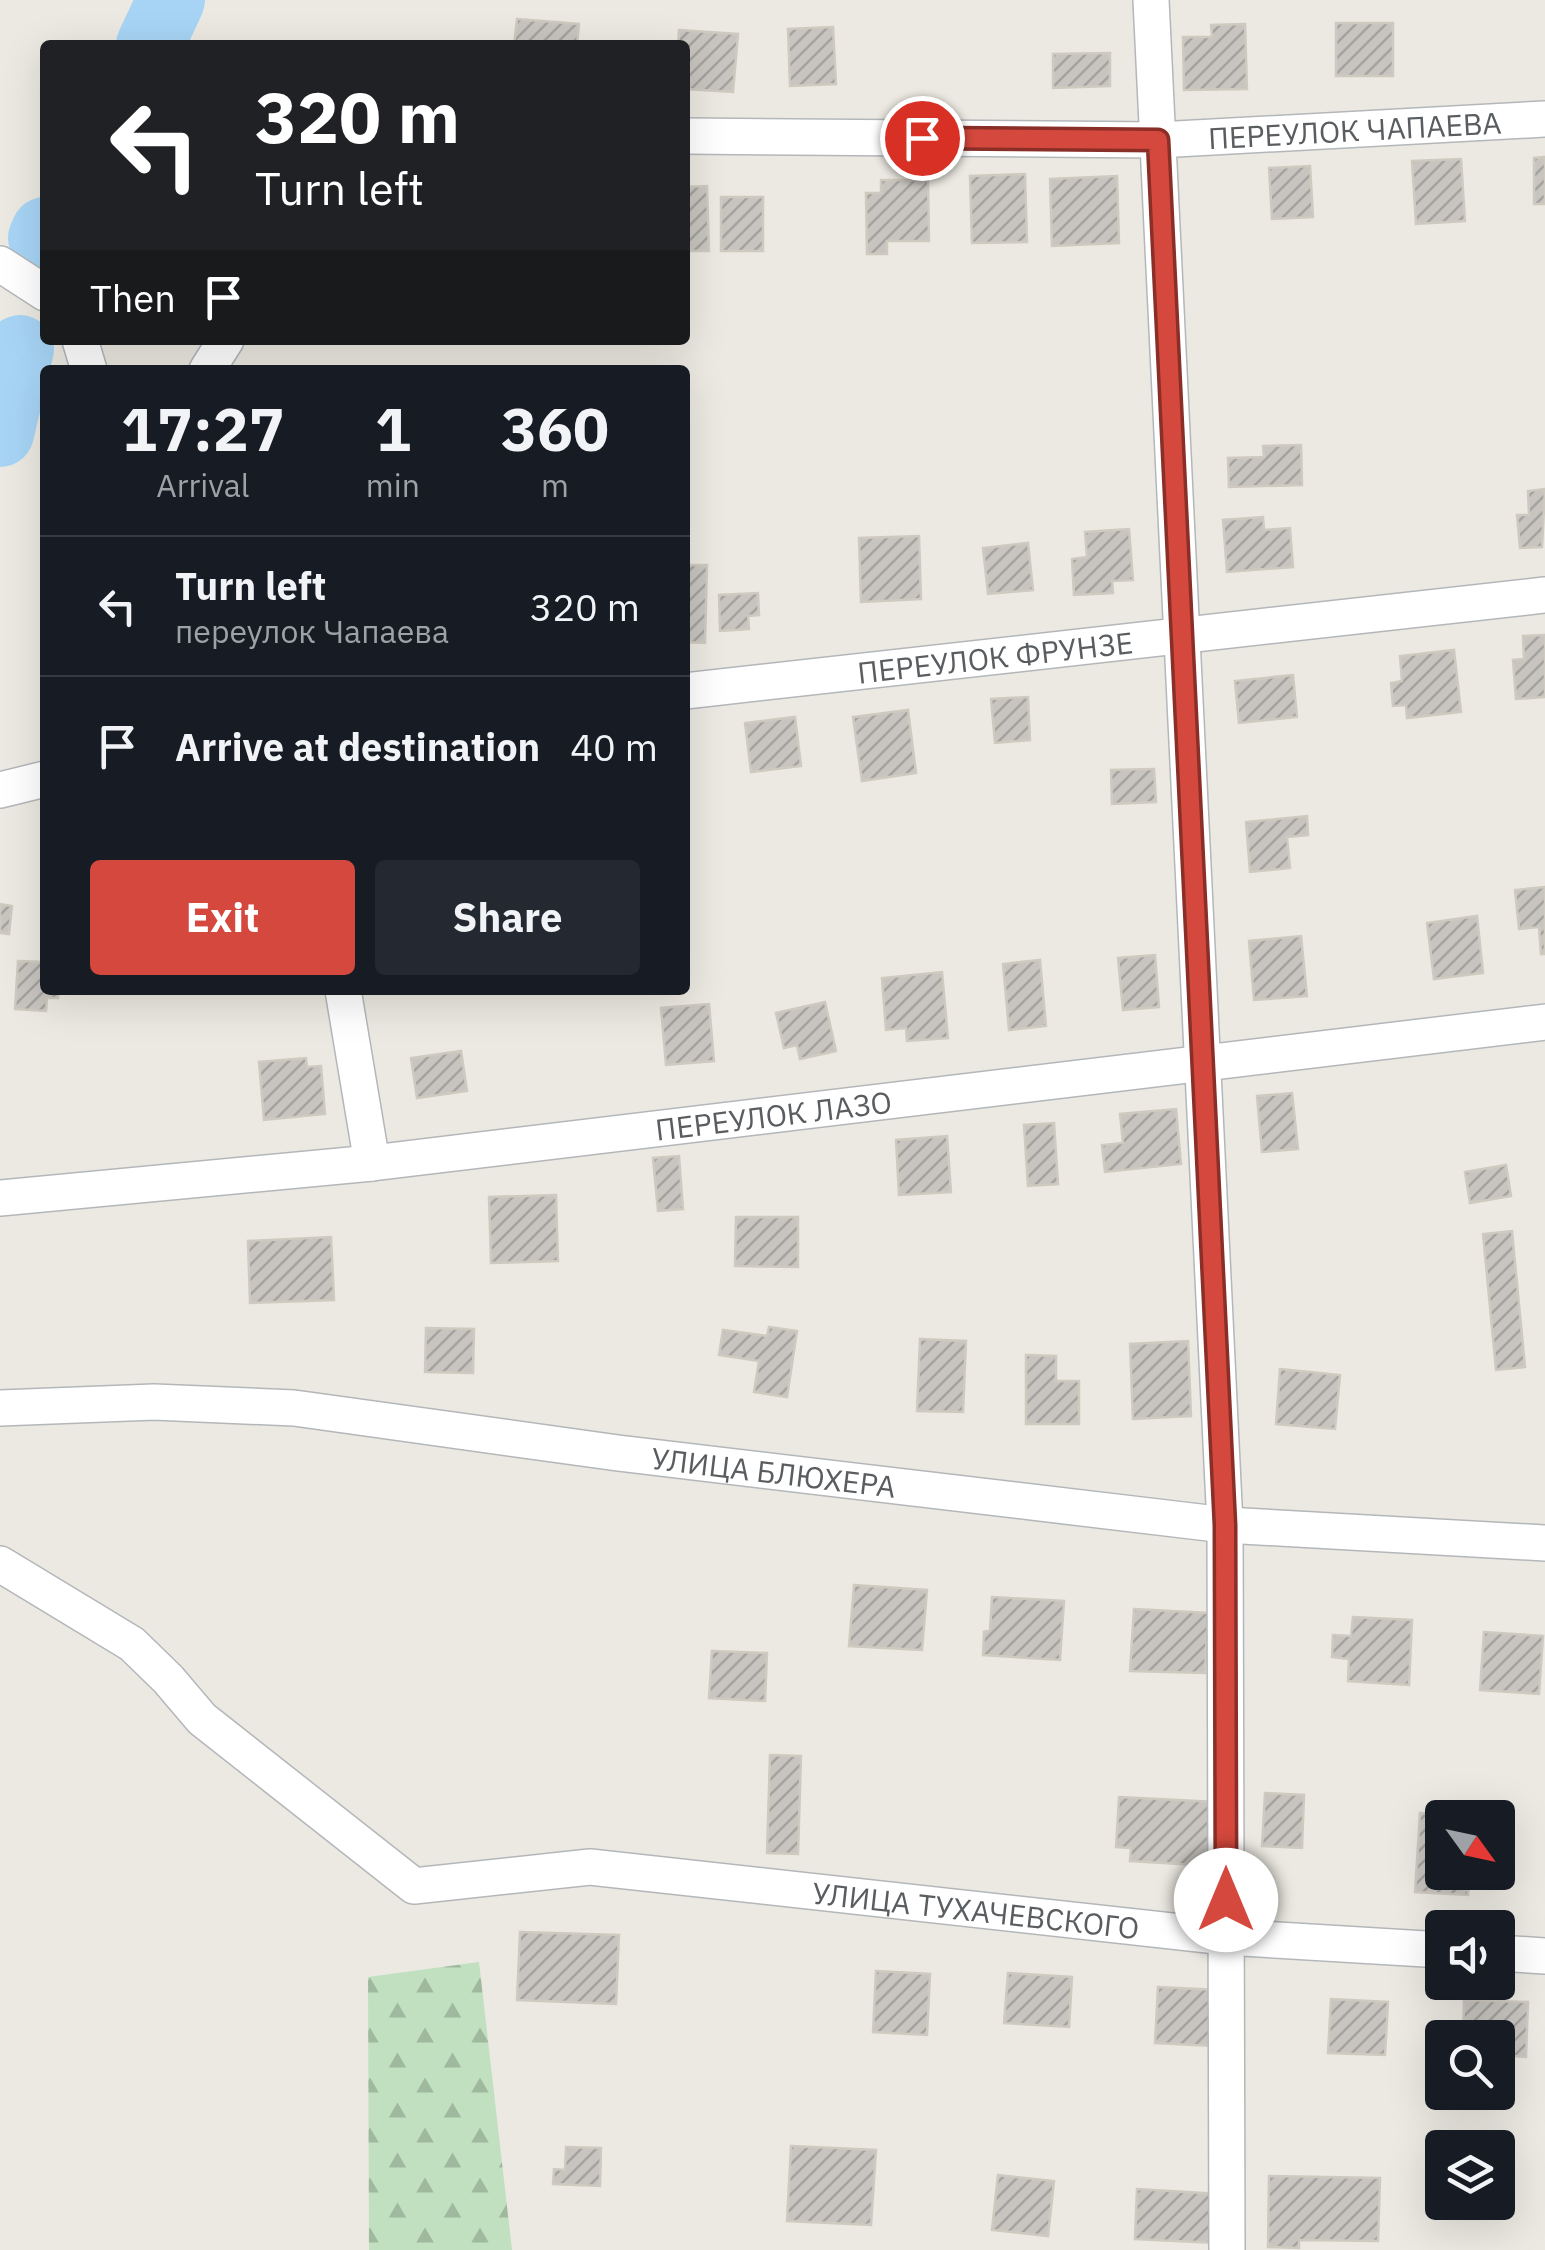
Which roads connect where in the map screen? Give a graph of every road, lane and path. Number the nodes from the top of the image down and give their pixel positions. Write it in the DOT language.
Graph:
graph roads {
  1 [pos="1151,0"];
  2 [pos="1545,119"];
  3 [pos="690,136"];
  4 [pos="1158,140"];
  5 [pos="0,264"];
  6 [pos="40,290"];
  7 [pos="1545,595"];
  8 [pos="1182,638"];
  9 [pos="690,690"];
  10 [pos="40,779"];
  11 [pos="0,790"];
  12 [pos="344,995"];
  13 [pos="1545,1022"];
  14 [pos="1202,1062"];
  15 [pos="372,1163"];
  16 [pos="0,1198"];
  17 [pos="0,1408"];
  18 [pos="1225,1525"];
  19 [pos="1545,1543"];
  20 [pos="0,1564"];
  21 [pos="1226,1937"];
  22 [pos="1425,1949"];
  23 [pos="1515,1954"];
  24 [pos="1545,1956"];
  25 [pos="1226,2250"];
  1 -- 4 [label="street"];
  2 -- 4 [label="street, ПЕРЕУЛОК ЧАПАЕВА"];
  3 -- 4 [label="street, ПЕРЕУЛОК ЧАПАЕВА"];
  4 -- 8 [label="street"];
  5 -- 6 [label="street"];
  7 -- 8 [label="street, ПЕРЕУЛОК ФРУНЗЕ"];
  8 -- 9 [label="street, ПЕРЕУЛОК ФРУНЗЕ"];
  8 -- 14 [label="street"];
  10 -- 11 [label="street"];
  12 -- 15 [label="street"];
  13 -- 14 [label="street, ПЕРЕУЛОК ЛАЗО"];
  14 -- 15 [label="street, ПЕРЕУЛОК ЛАЗО"];
  14 -- 18 [label="street"];
  15 -- 16 [label="street, ПЕРЕУЛОК ЛАЗО"];
  17 -- 18 [label="street, УЛИЦА БЛЮХЕРА"];
  18 -- 19 [label="street, УЛИЦА БЛЮХЕРА"];
  18 -- 21 [label="street"];
  20 -- 21 [label="street, УЛИЦА ТУХАЧЕВСКОГО"];
  21 -- 22 [label="street, УЛИЦА ТУХАЧЕВСКОГО"];
  21 -- 25 [label="street"];
  23 -- 24 [label="street"];
}
